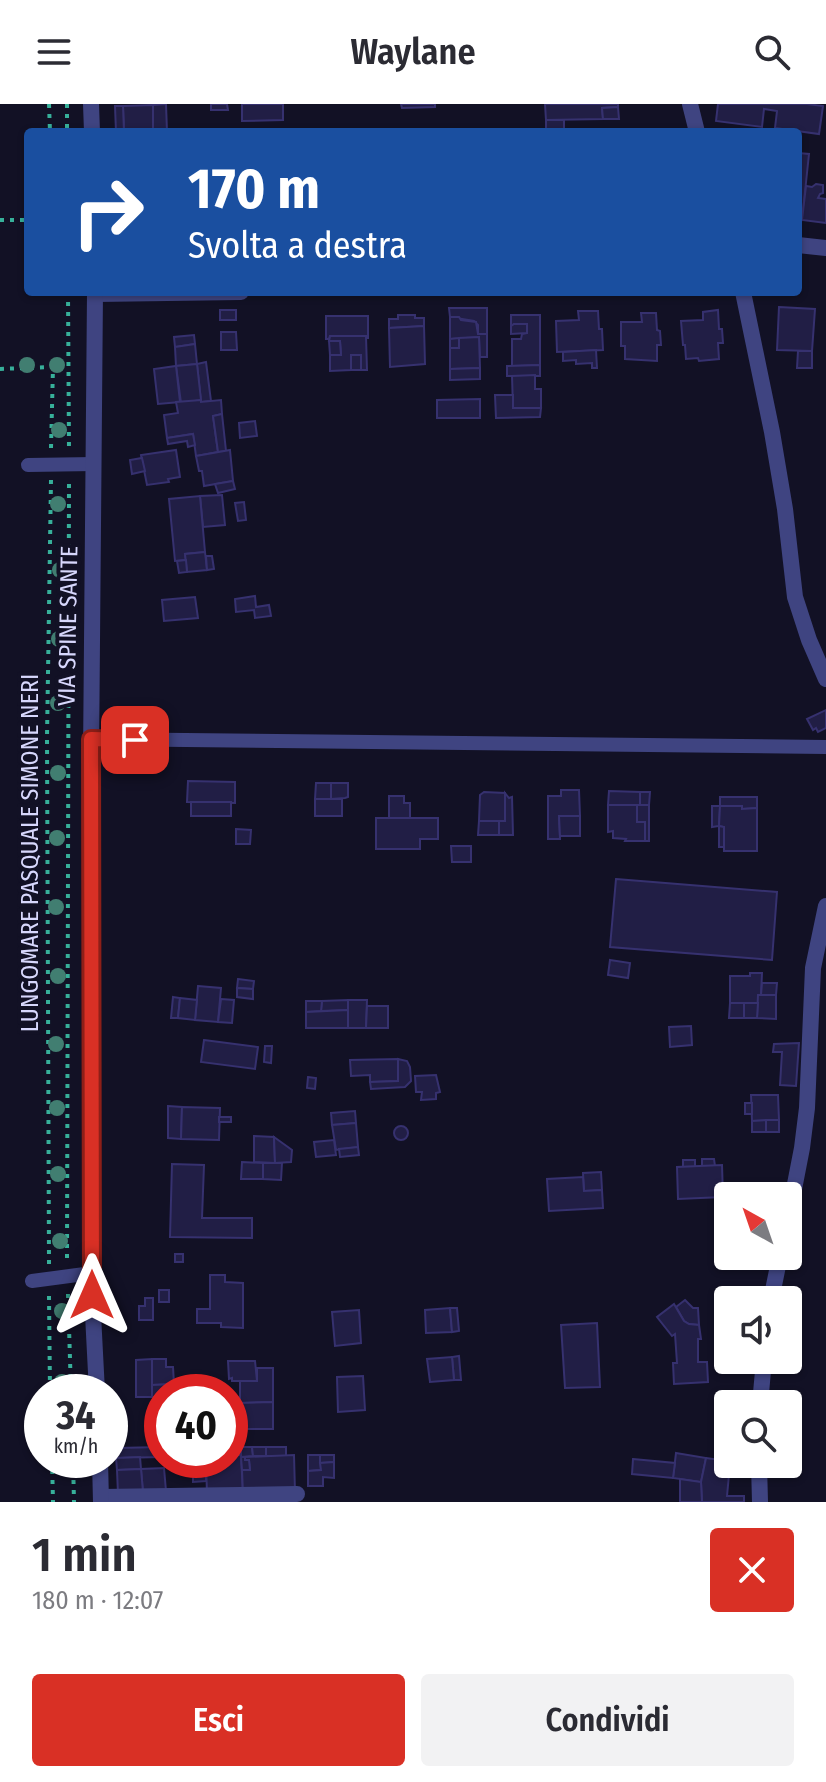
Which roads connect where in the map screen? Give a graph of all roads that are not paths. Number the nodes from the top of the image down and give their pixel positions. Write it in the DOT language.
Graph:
graph roads {
  1 [pos="91,104"];
  2 [pos="690,104"];
  3 [pos="92,128"];
  4 [pos="696,128"];
  5 [pos="802,245"];
  6 [pos="826,248"];
  7 [pos="95,296"];
  8 [pos="744,296"];
  9 [pos="94,464"];
  10 [pos="28,465"];
  11 [pos="826,679"];
  12 [pos="91,739"];
  13 [pos="826,747"];
  14 [pos="826,906"];
  15 [pos="795,1182"];
  16 [pos="92,1273"];
  17 [pos="32,1281"];
  18 [pos="96,1374"];
  19 [pos="100,1478"];
  20 [pos="759,1478"];
  21 [pos="297,1494"];
  22 [pos="101,1500"];
  23 [pos="760,1502"];
  1 -- 3 [label="street"];
  2 -- 4 [label="street"];
  5 -- 6 [label="street"];
  7 -- 9 [label="street, VIA SPINE SANTE"];
  8 -- 11 [label="street"];
  9 -- 10 [label="lane"];
  9 -- 12 [label="street, VIA SPINE SANTE"];
  12 -- 13 [label="lane"];
  12 -- 16 [label="street, VIA SPINE SANTE"];
  14 -- 15 [label="street"];
  16 -- 17 [label="lane"];
  16 -- 18 [label="street, VIA SPINE SANTE"];
  19 -- 22 [label="street"];
  20 -- 23 [label="street"];
  21 -- 22 [label="street"];
}
